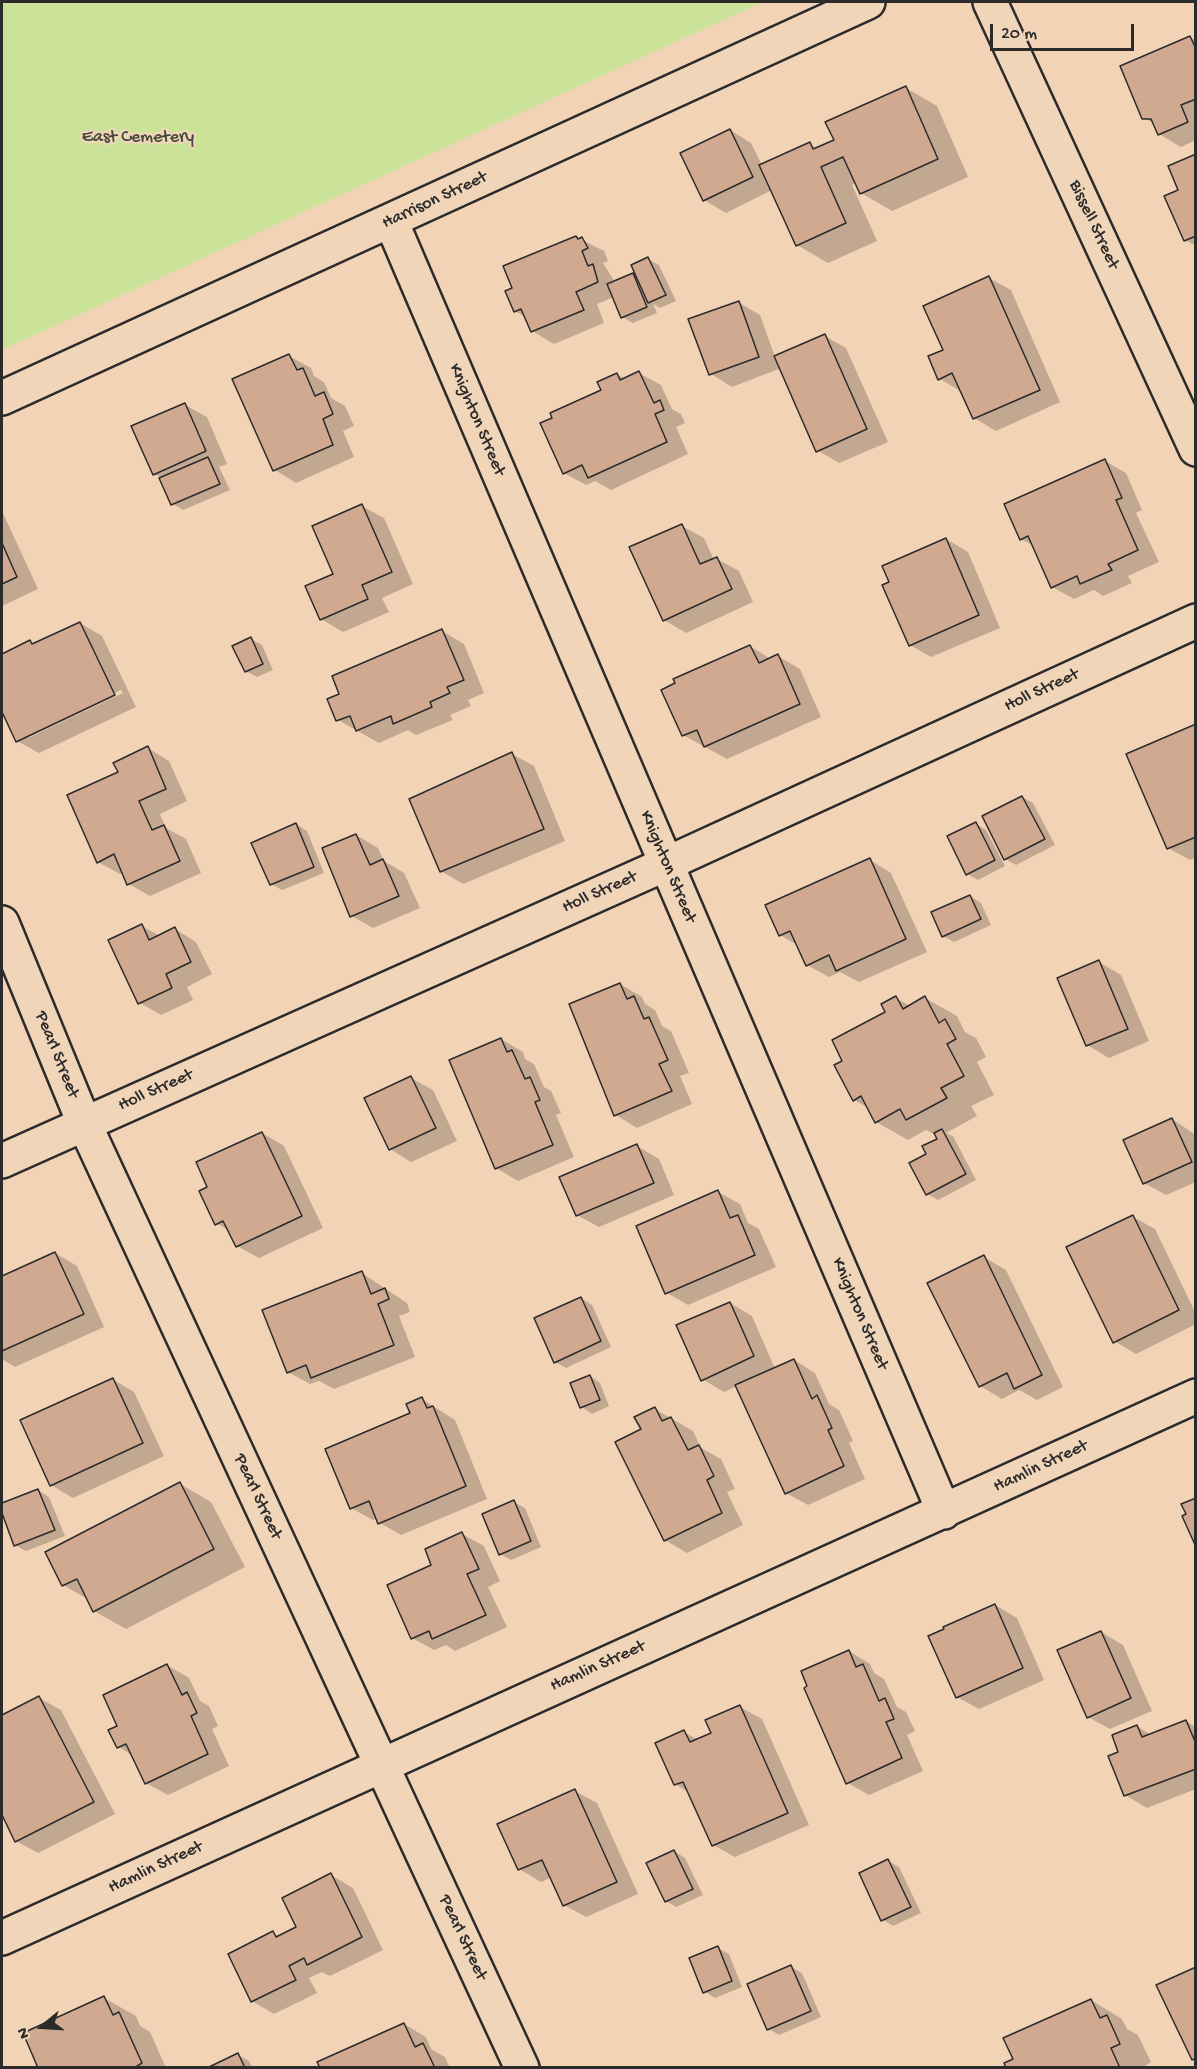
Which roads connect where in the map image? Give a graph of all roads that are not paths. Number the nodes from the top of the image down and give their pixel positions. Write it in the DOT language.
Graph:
graph roads {
  1 [pos="868,2"];
  2 [pos="990,2"];
  3 [pos="391,221"];
  4 [pos="2,398"];
  5 [pos="1196,449"];
  6 [pos="1196,621"];
  7 [pos="666,864"];
  8 [pos="2,923"];
  9 [pos="84,1123"];
  10 [pos="2,1161"];
  11 [pos="1196,1396"];
  12 [pos="944,1512"];
  13 [pos="381,1764"];
  14 [pos="2,1938"];
  15 [pos="522,2067"];
  1 -- 3 [label="street, Harrison Street"];
  2 -- 5 [label="street, Bissell Street"];
  3 -- 4 [label="street, Harrison Street"];
  3 -- 7 [label="street, Knighton Street"];
  6 -- 7 [label="street, Holl Street"];
  7 -- 9 [label="street, Holl Street"];
  7 -- 12 [label="street, Knighton Street"];
  8 -- 9 [label="street, Pearl Street"];
  9 -- 10 [label="street, Holl Street"];
  9 -- 13 [label="street, Pearl Street"];
  11 -- 12 [label="street, Hamlin Street"];
  12 -- 13 [label="street, Hamlin Street"];
  13 -- 14 [label="street, Hamlin Street"];
  13 -- 15 [label="street, Pearl Street"];
}
